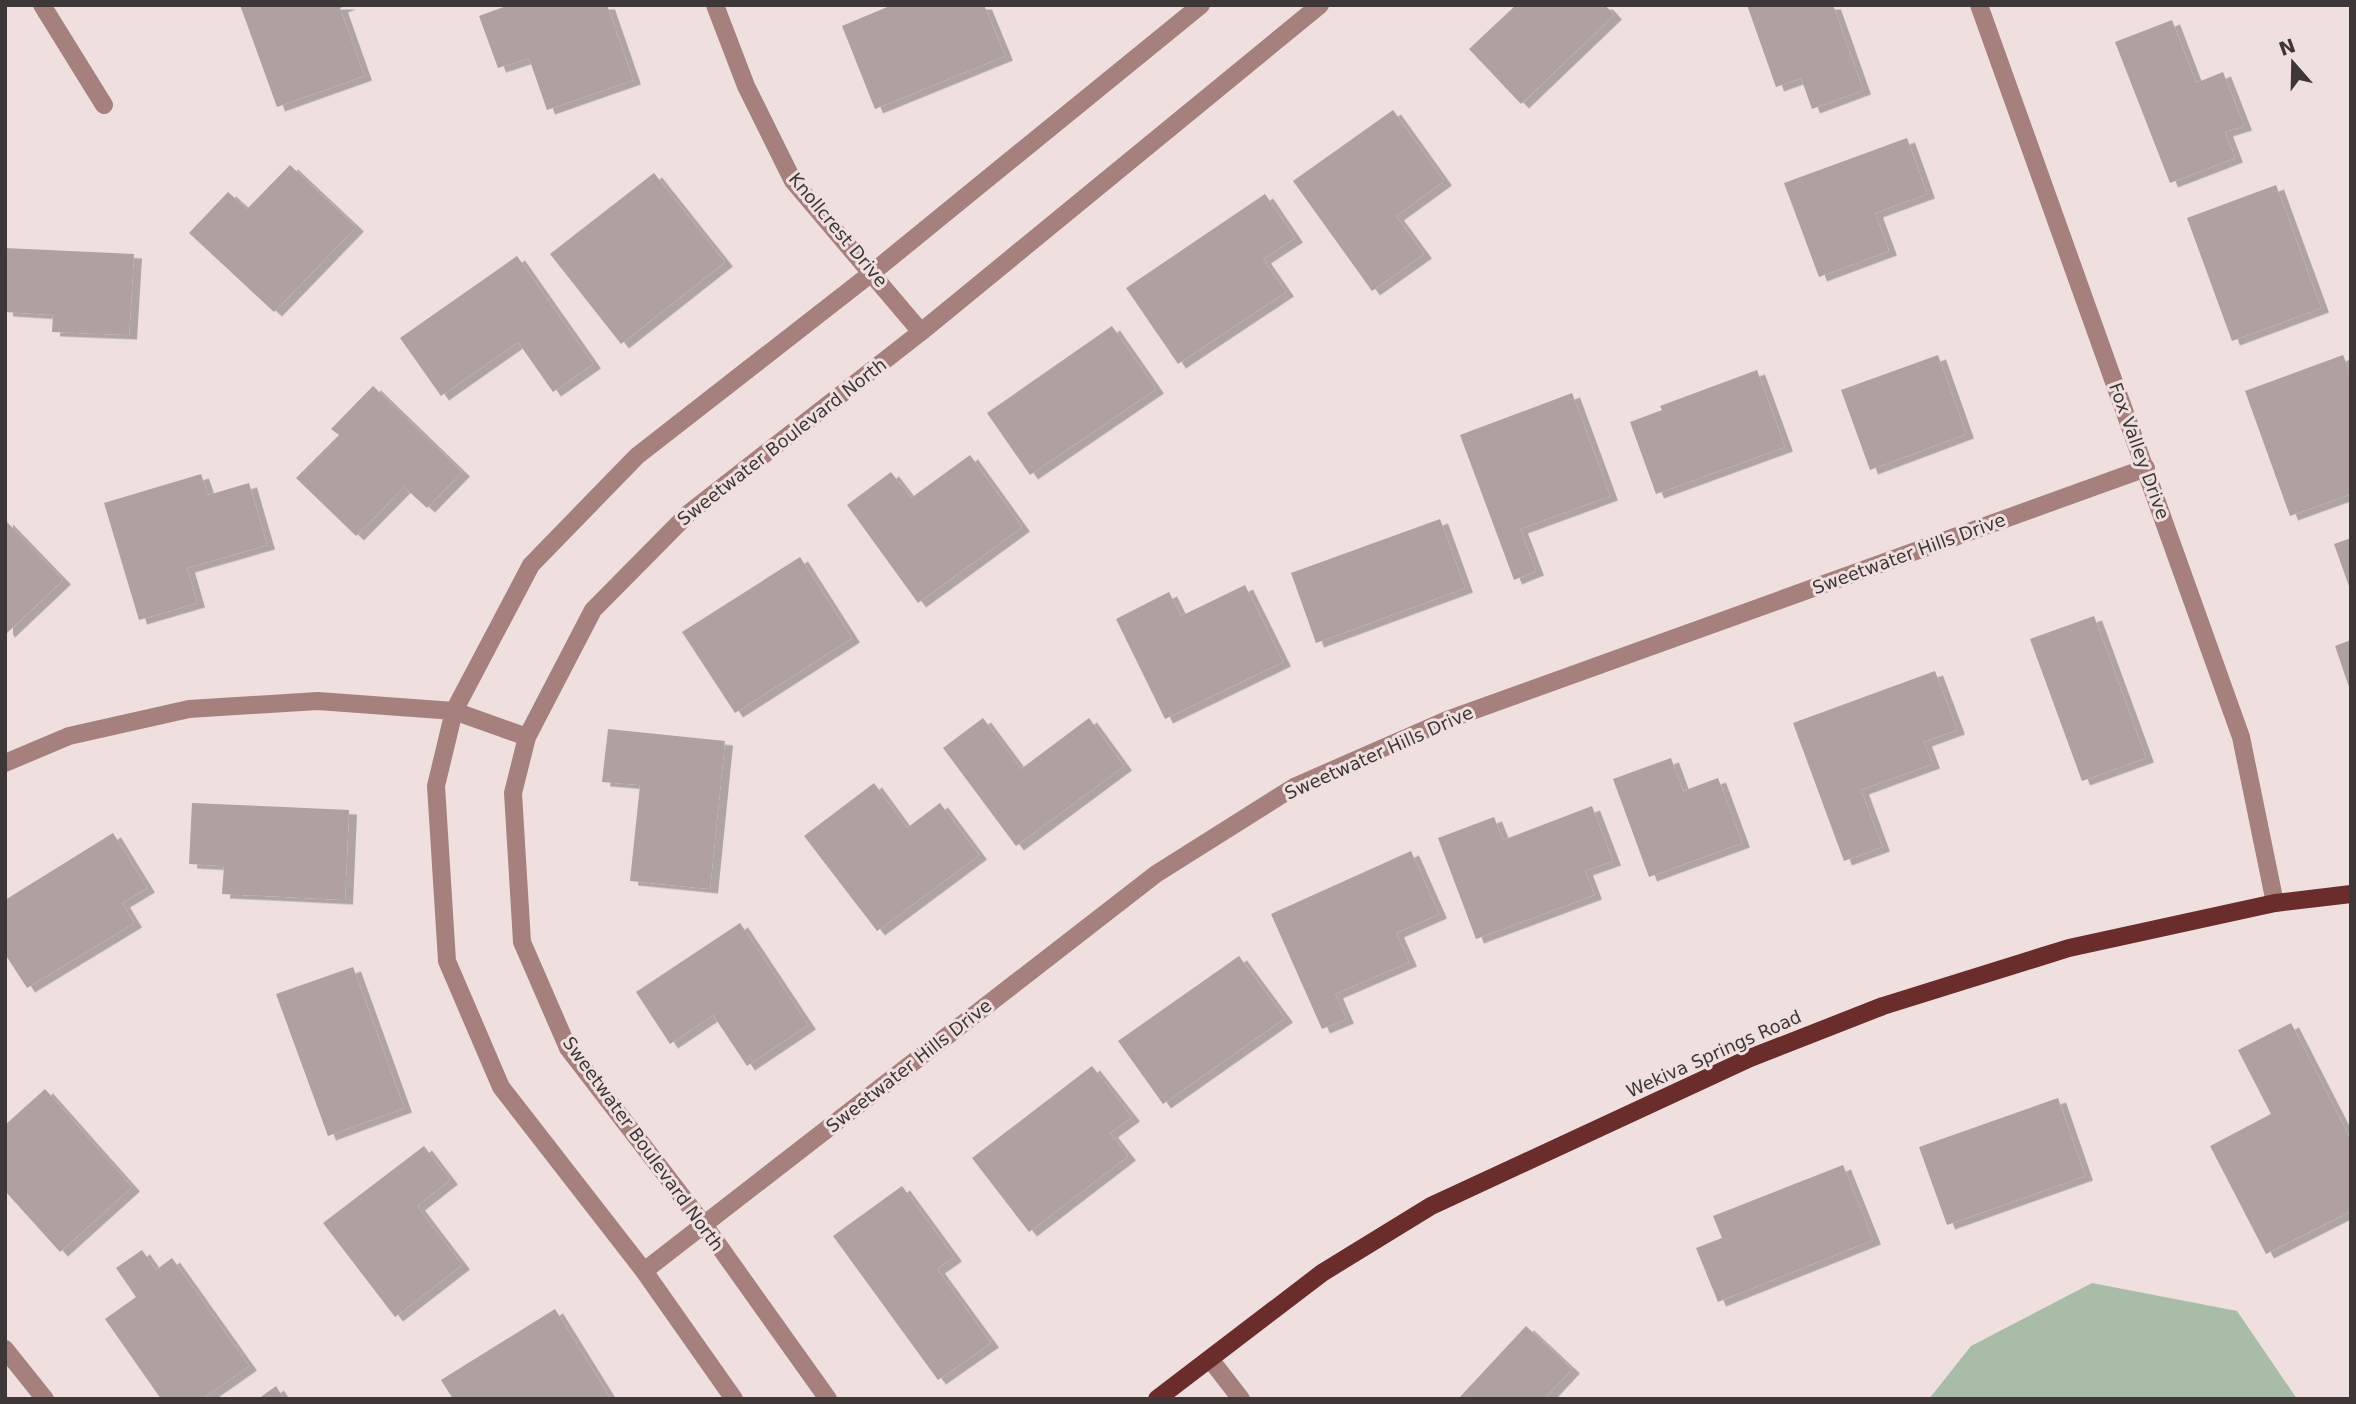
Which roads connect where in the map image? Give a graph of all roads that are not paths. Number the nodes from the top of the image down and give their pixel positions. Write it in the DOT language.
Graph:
graph roads {
  1 [pos="42,5"];
  2 [pos="715,5"];
  3 [pos="1201,5"];
  4 [pos="1320,5"];
  5 [pos="1979,5"];
  6 [pos="104,105"];
  7 [pos="873,272"];
  8 [pos="921,332"];
  9 [pos="2146,468"];
  10 [pos="454,710"];
  11 [pos="527,737"];
  12 [pos="5,763"];
  13 [pos="2351,894"];
  14 [pos="2275,903"];
  15 [pos="704,1225"];
  16 [pos="644,1271"];
  17 [pos="5,1349"];
  18 [pos="1210,1359"];
  19 [pos="45,1399"];
  20 [pos="734,1399"];
  21 [pos="828,1399"];
  22 [pos="1157,1399"];
  23 [pos="1241,1399"];
  1 -- 6 [label="street"];
  2 -- 7 [label="street, Knollcrest Drive"];
  3 -- 7 [label="street"];
  4 -- 8 [label="street, Sweetwater Boulevard North"];
  5 -- 9 [label="street, Fox Valley Drive"];
  7 -- 8 [label="street, Knollcrest Drive"];
  7 -- 10 [label="street"];
  8 -- 11 [label="street, Sweetwater Boulevard North"];
  9 -- 14 [label="street, Fox Valley Drive"];
  9 -- 15 [label="street, Sweetwater Hills Drive"];
  10 -- 11 [label="street"];
  10 -- 12 [label="street"];
  10 -- 16 [label="street"];
  11 -- 15 [label="street, Sweetwater Boulevard North"];
  13 -- 14 [label="main road, Wekiva Springs Road"];
  14 -- 18 [label="main road, Wekiva Springs Road"];
  15 -- 16 [label="street, Sweetwater Hills Drive"];
  15 -- 21 [label="street, Sweetwater Boulevard North"];
  16 -- 20 [label="street"];
  17 -- 19 [label="street"];
  18 -- 22 [label="main road, Wekiva Springs Road"];
  18 -- 23 [label="street"];
}
